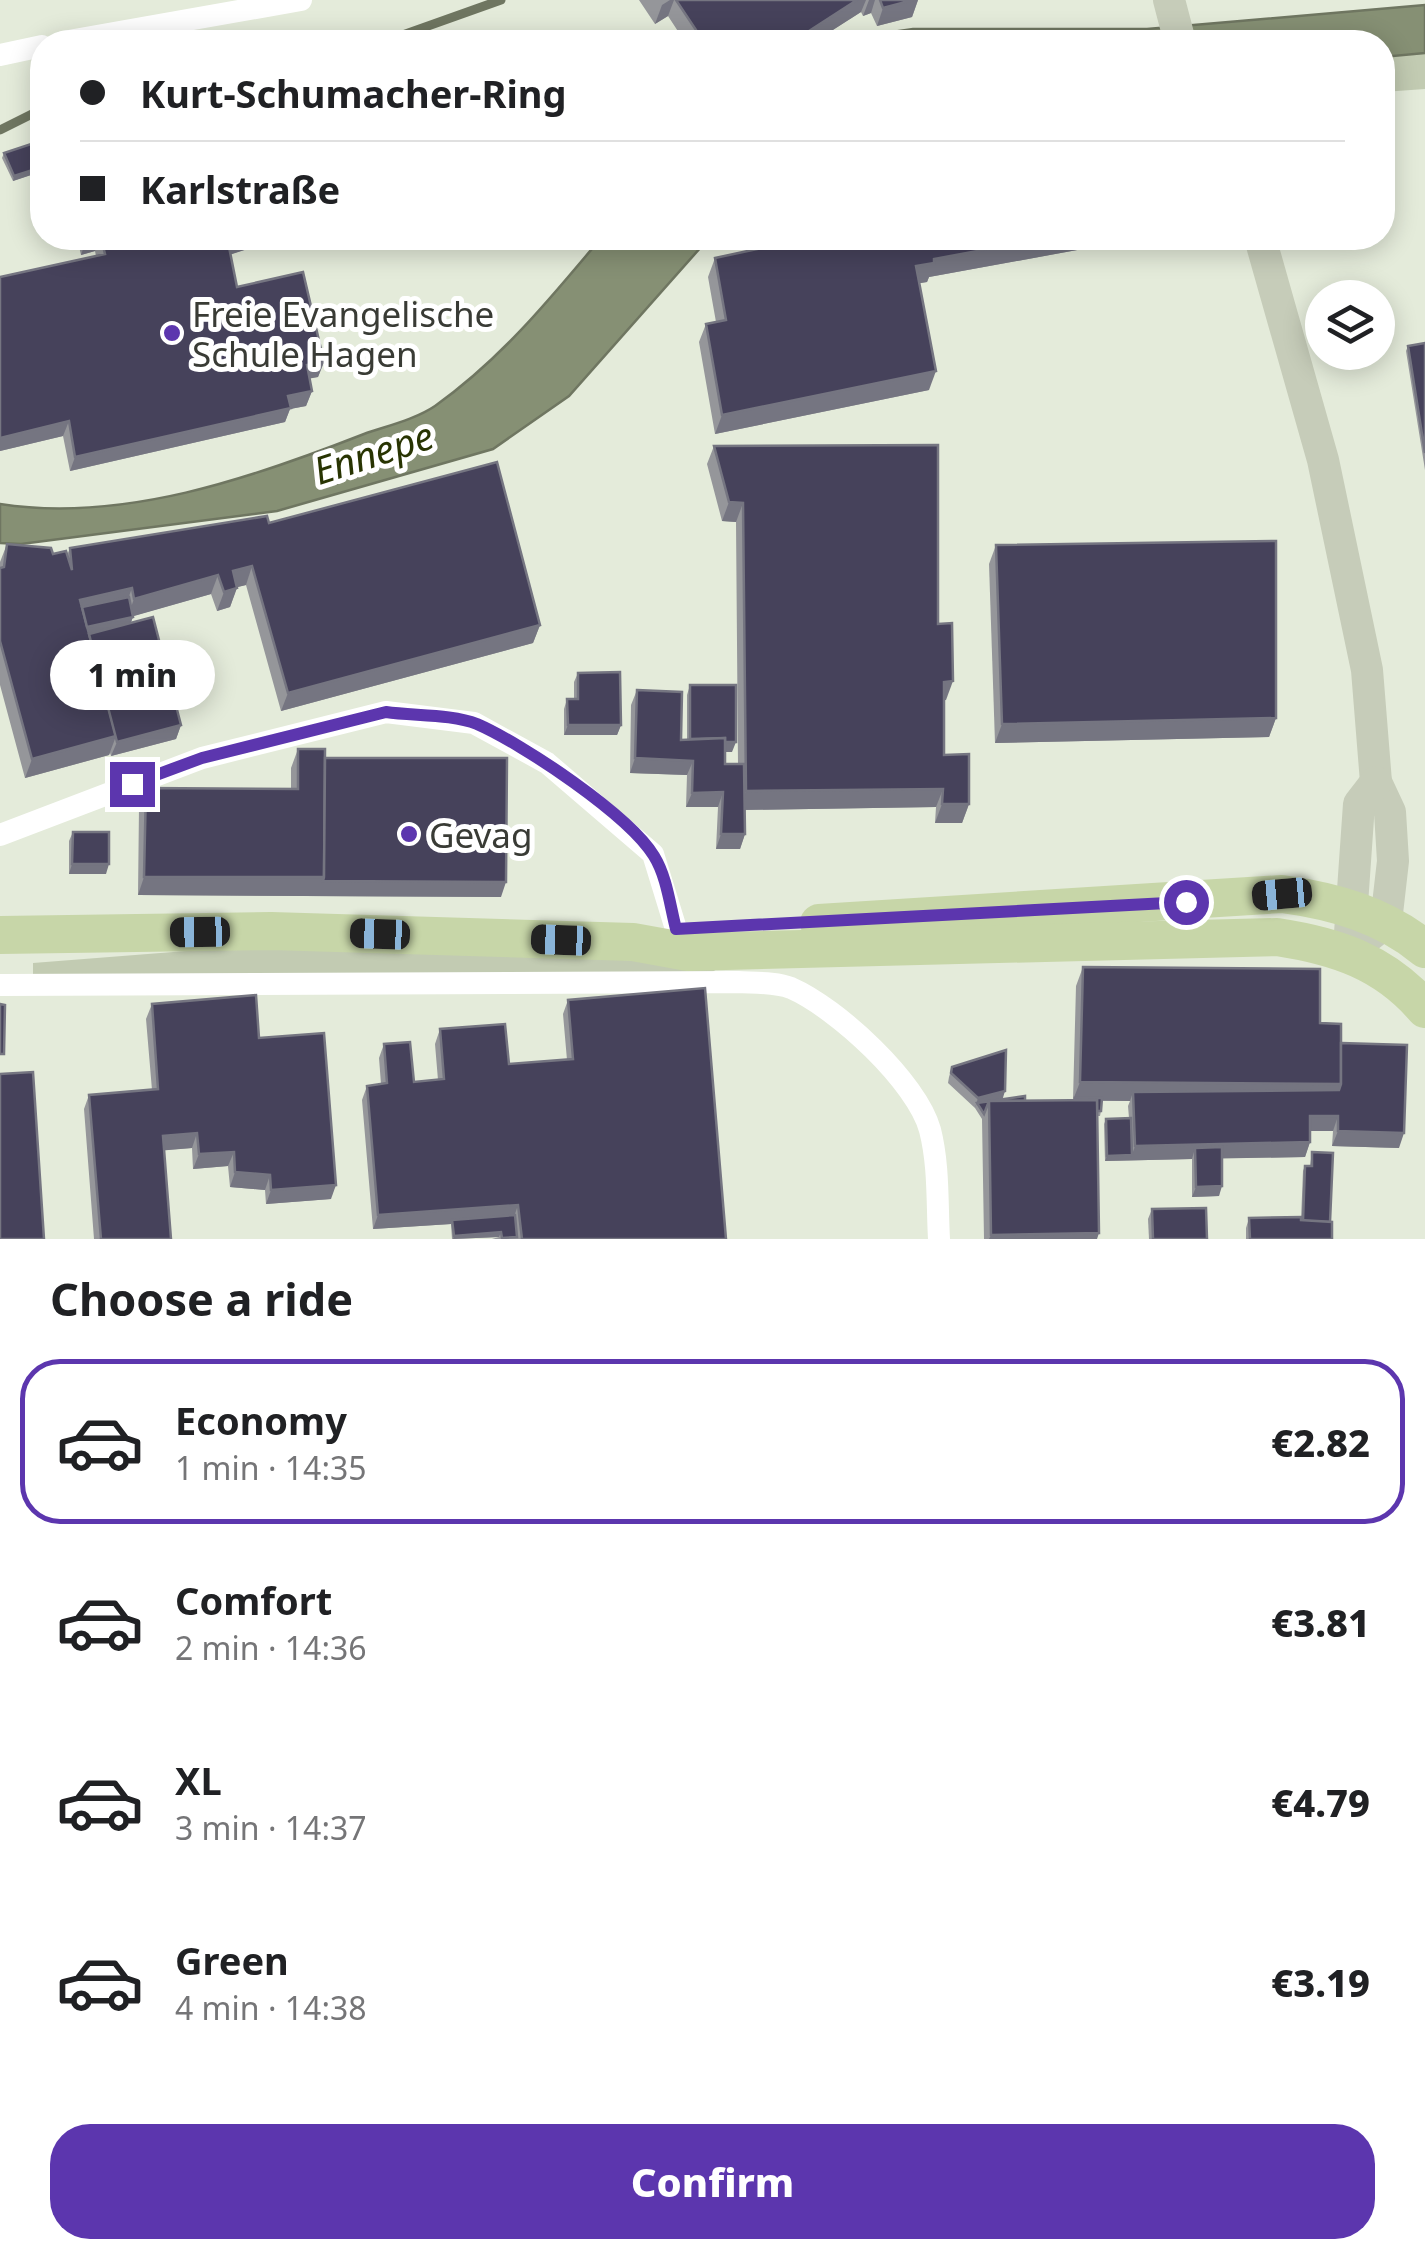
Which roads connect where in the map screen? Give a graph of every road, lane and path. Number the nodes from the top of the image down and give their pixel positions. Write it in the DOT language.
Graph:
graph roads {
  1 [pos="301,0"];
  2 [pos="1169,0"];
  3 [pos="131,30"];
  4 [pos="1177,30"];
  5 [pos="30,49"];
  6 [pos="0,55"];
  7 [pos="1263,250"];
  8 [pos="0,835"];
  9 [pos="1369,916"];
  10 [pos="676,929"];
  11 [pos="0,936"];
  12 [pos="633,942"];
  13 [pos="1425,949"];
  14 [pos="1349,952"];
  15 [pos="0,986"];
  16 [pos="1425,1008"];
  17 [pos="939,1239"];
  1 -- 3 [label="street"];
  2 -- 4 [label="street"];
  5 -- 6 [label="street"];
  7 -- 9 [label="street"];
  8 -- 10 [label="street"];
  9 -- 10 [label="main road"];
  9 -- 13 [label="main road"];
  9 -- 14 [label="street"];
  10 -- 12 [label="main road"];
  11 -- 12 [label="main road"];
  12 -- 14 [label="main road"];
  14 -- 16 [label="main road"];
  15 -- 17 [label="street"];
}
